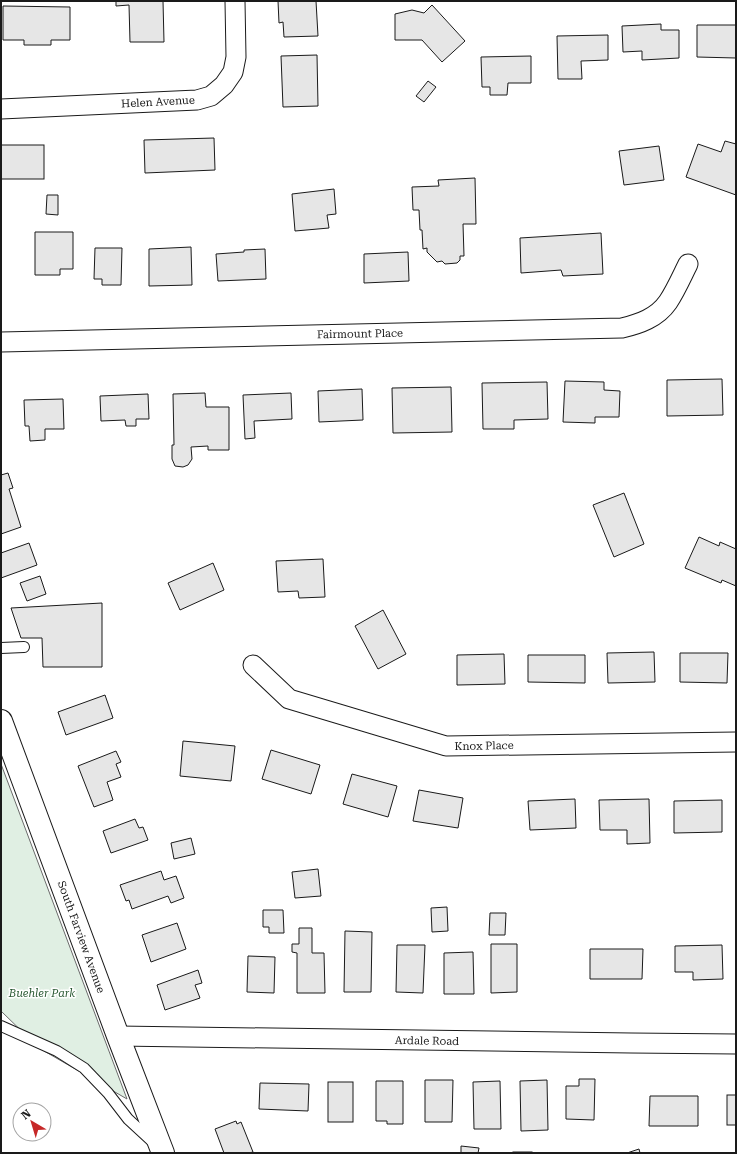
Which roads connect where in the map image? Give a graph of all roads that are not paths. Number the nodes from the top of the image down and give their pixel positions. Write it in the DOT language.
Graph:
graph roads {
  1 [pos="235,1"];
  2 [pos="1,109"];
  3 [pos="688,264"];
  4 [pos="1,342"];
  5 [pos="1,648"];
  6 [pos="24,648"];
  7 [pos="253,664"];
  8 [pos="1,721"];
  9 [pos="736,742"];
  10 [pos="1,1026"];
  11 [pos="118,1036"];
  12 [pos="736,1044"];
  13 [pos="162,1152"];
  1 -- 2 [label="street, Helen Avenue"];
  3 -- 4 [label="street, Fairmount Place"];
  5 -- 6 [label="lane"];
  7 -- 9 [label="street, Knox Place"];
  8 -- 11 [label="street, South Farview Avenue"];
  10 -- 13 [label="lane"];
  11 -- 12 [label="street, Ardale Road"];
  11 -- 13 [label="street, South Farview Avenue"];
}
